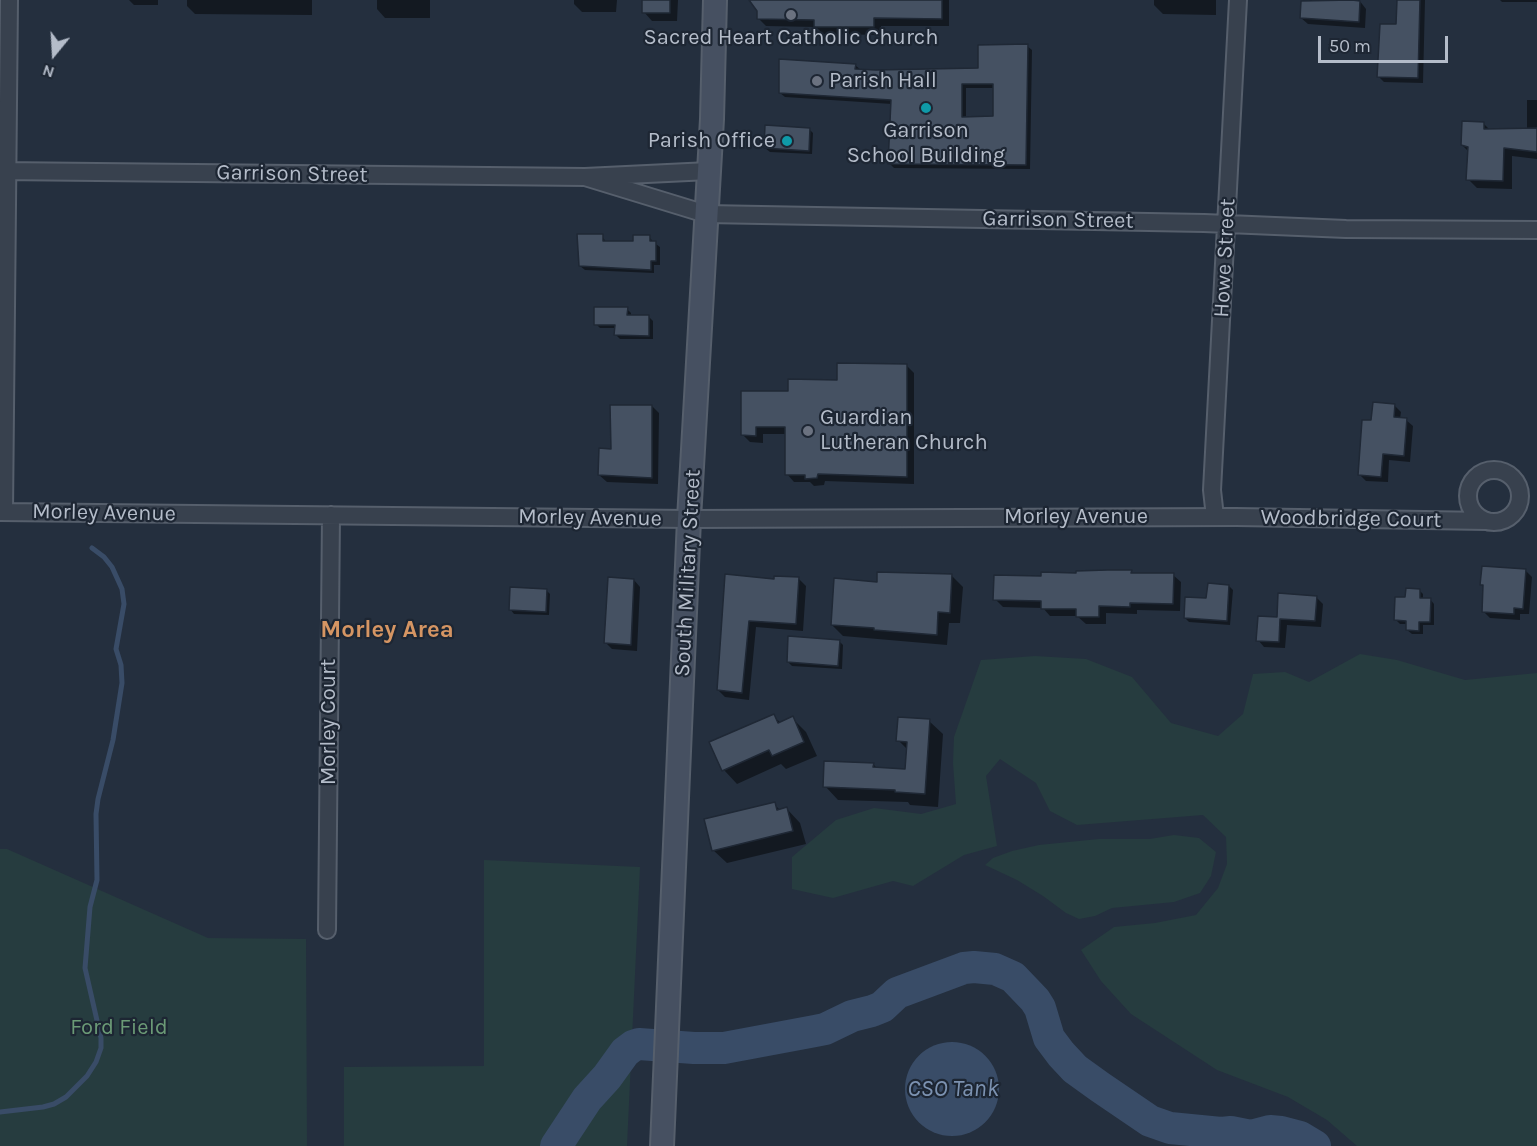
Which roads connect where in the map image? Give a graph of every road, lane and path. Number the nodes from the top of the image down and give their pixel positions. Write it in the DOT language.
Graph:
graph roads {
  1 [pos="9,0"];
  2 [pos="715,0"];
  3 [pos="1238,0"];
  4 [pos="4,171"];
  5 [pos="709,171"];
  6 [pos="585,177"];
  7 [pos="706,214"];
  8 [pos="1227,224"];
  9 [pos="1537,230"];
  10 [pos="2,512"];
  11 [pos="331,515"];
  12 [pos="1215,517"];
  13 [pos="689,519"];
  14 [pos="1486,521"];
  15 [pos="327,930"];
  16 [pos="662,1146"];
  1 -- 4 [label="street"];
  2 -- 5 [label="street, South Military Street"];
  3 -- 8 [label="street, Howe Street"];
  4 -- 6 [label="street, Garrison Street"];
  4 -- 10 [label="street"];
  5 -- 6 [label="street, Garrison Street"];
  5 -- 7 [label="street, South Military Street"];
  6 -- 7 [label="street, Garrison Street"];
  7 -- 8 [label="street, Garrison Street"];
  7 -- 13 [label="street, South Military Street"];
  8 -- 9 [label="street, Garrison Street"];
  8 -- 12 [label="street, Howe Street"];
  10 -- 11 [label="street, Morley Avenue"];
  11 -- 13 [label="street, Morley Avenue"];
  11 -- 15 [label="street, Morley Court"];
  12 -- 13 [label="street, Morley Avenue"];
  12 -- 14 [label="street, Woodbridge Court"];
  13 -- 16 [label="street, South Military Street"];
}
